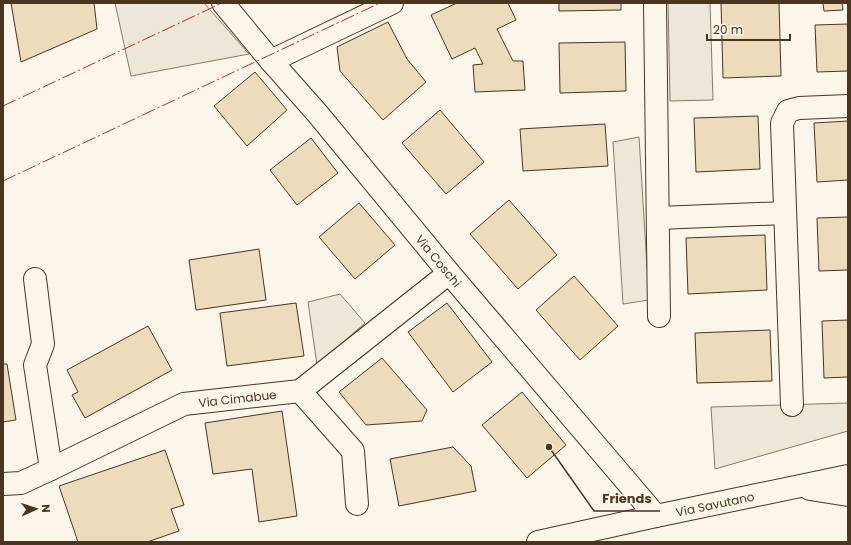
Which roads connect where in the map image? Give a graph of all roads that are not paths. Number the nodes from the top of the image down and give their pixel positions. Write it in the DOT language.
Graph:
graph roads {
  1 [pos="223,3"];
  2 [pos="392,3"];
  3 [pos="655,3"];
  4 [pos="271,61"];
  5 [pos="848,106"];
  6 [pos="785,213"];
  7 [pos="658,218"];
  8 [pos="449,273"];
  9 [pos="35,279"];
  10 [pos="660,316"];
  11 [pos="300,391"];
  12 [pos="792,405"];
  13 [pos="51,469"];
  14 [pos="848,476"];
  15 [pos="3,484"];
  16 [pos="797,486"];
  17 [pos="848,495"];
  18 [pos="357,504"];
  19 [pos="656,516"];
  20 [pos="538,542"];
  1 -- 4 [label="street, Via Coschi"];
  2 -- 4 [label="street"];
  3 -- 7 [label="street"];
  4 -- 8 [label="street, Via Coschi"];
  5 -- 6 [label="street"];
  6 -- 7 [label="street"];
  6 -- 12 [label="street"];
  7 -- 10 [label="street"];
  8 -- 11 [label="street"];
  8 -- 19 [label="street, Via Coschi"];
  9 -- 13 [label="street"];
  11 -- 13 [label="street, Via Cimabue"];
  11 -- 18 [label="street"];
  13 -- 15 [label="street, Via Cimabue"];
  14 -- 16 [label="street, Via Savutano"];
  16 -- 17 [label="street"];
  16 -- 19 [label="street, Via Savutano"];
  19 -- 20 [label="street, Via Savutano"];
}
